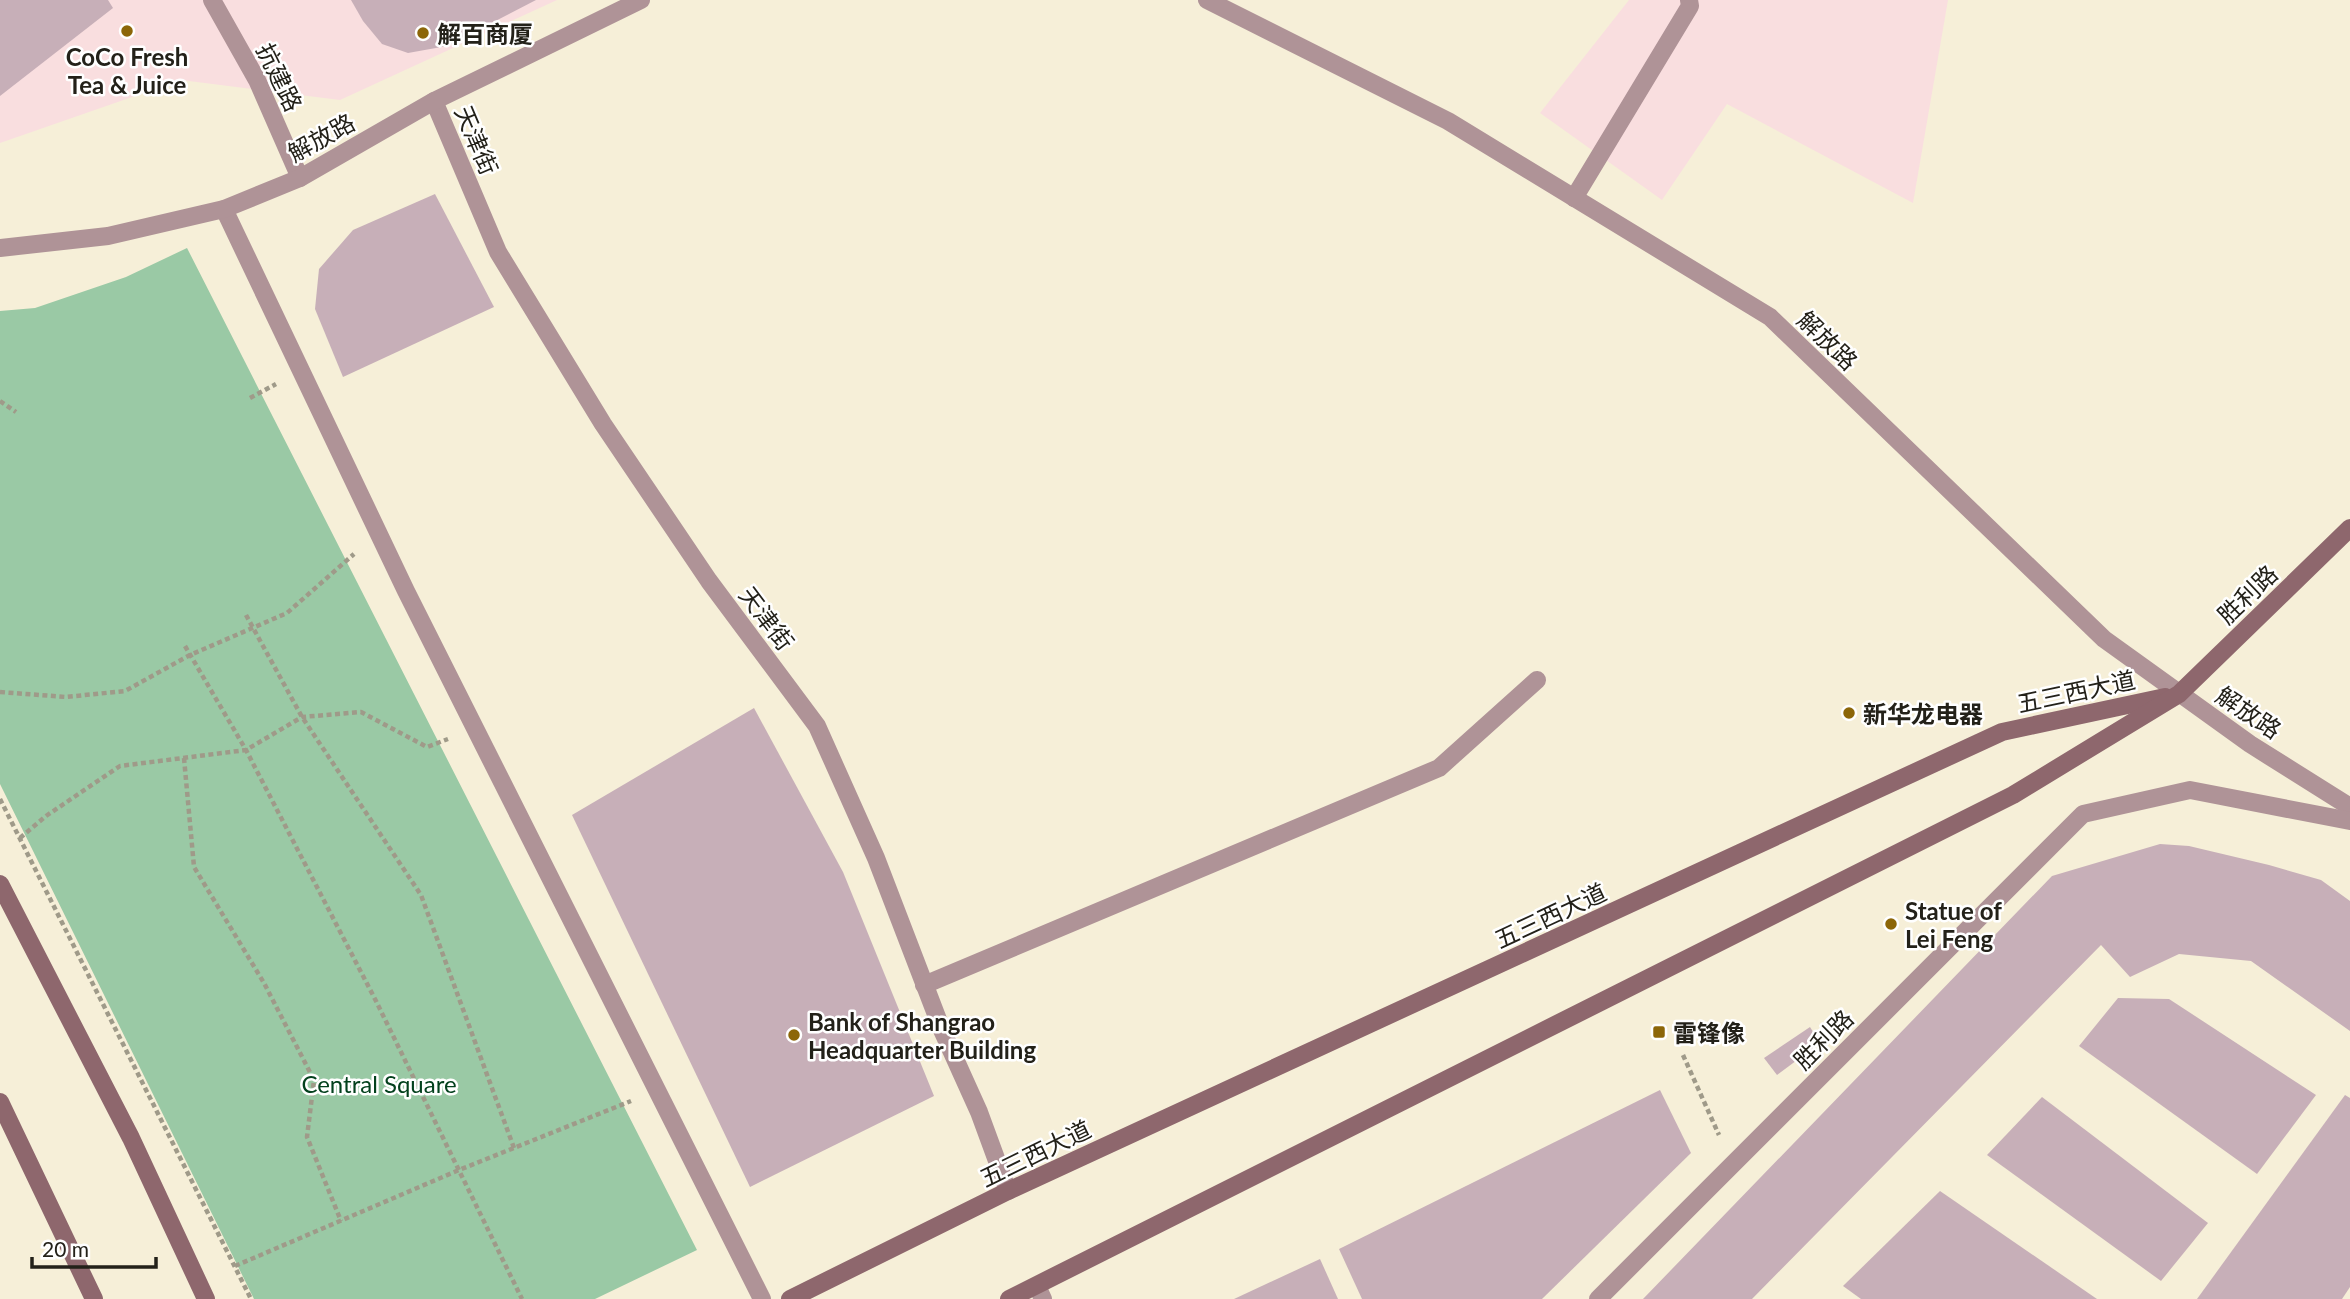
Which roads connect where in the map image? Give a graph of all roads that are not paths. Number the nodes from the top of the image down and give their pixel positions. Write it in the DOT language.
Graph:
graph roads {
  1 [pos="212,0"];
  2 [pos="641,0"];
  3 [pos="1207,0"];
  4 [pos="1689,0"];
  5 [pos="434,102"];
  6 [pos="300,178"];
  7 [pos="1574,198"];
  8 [pos="224,209"];
  9 [pos="0,248"];
  10 [pos="2350,528"];
  11 [pos="1537,680"];
  12 [pos="2179,694"];
  13 [pos="2350,807"];
  14 [pos="2350,821"];
  15 [pos="0,884"];
  16 [pos="924,985"];
  17 [pos="0,1102"];
  18 [pos="1008,1191"];
  19 [pos="1040,1292"];
  20 [pos="94,1299"];
  21 [pos="206,1299"];
  22 [pos="762,1299"];
  23 [pos="790,1299"];
  24 [pos="1009,1299"];
  25 [pos="1598,1299"];
  1 -- 6 [label="street, 抗建路"];
  2 -- 5 [label="street, 解放路"];
  3 -- 7 [label="street, 解放路"];
  4 -- 7 [label="street"];
  5 -- 6 [label="street, 解放路"];
  5 -- 16 [label="street, 天津街"];
  6 -- 8 [label="street, 解放路"];
  7 -- 12 [label="street, 解放路"];
  8 -- 9 [label="street, 解放路"];
  8 -- 22 [label="street"];
  10 -- 12 [label="main road, 胜利路"];
  11 -- 16 [label="street"];
  12 -- 13 [label="street, 解放路"];
  12 -- 18 [label="main road, 五三西大道"];
  12 -- 19 [label="main road, 五三西大道"];
  14 -- 25 [label="street, 胜利路"];
  15 -- 21 [label="main road"];
  16 -- 18 [label="street, 天津街"];
  17 -- 20 [label="main road"];
  18 -- 23 [label="main road, 五三西大道"];
  19 -- 24 [label="main road, 五三西大道"];
}
